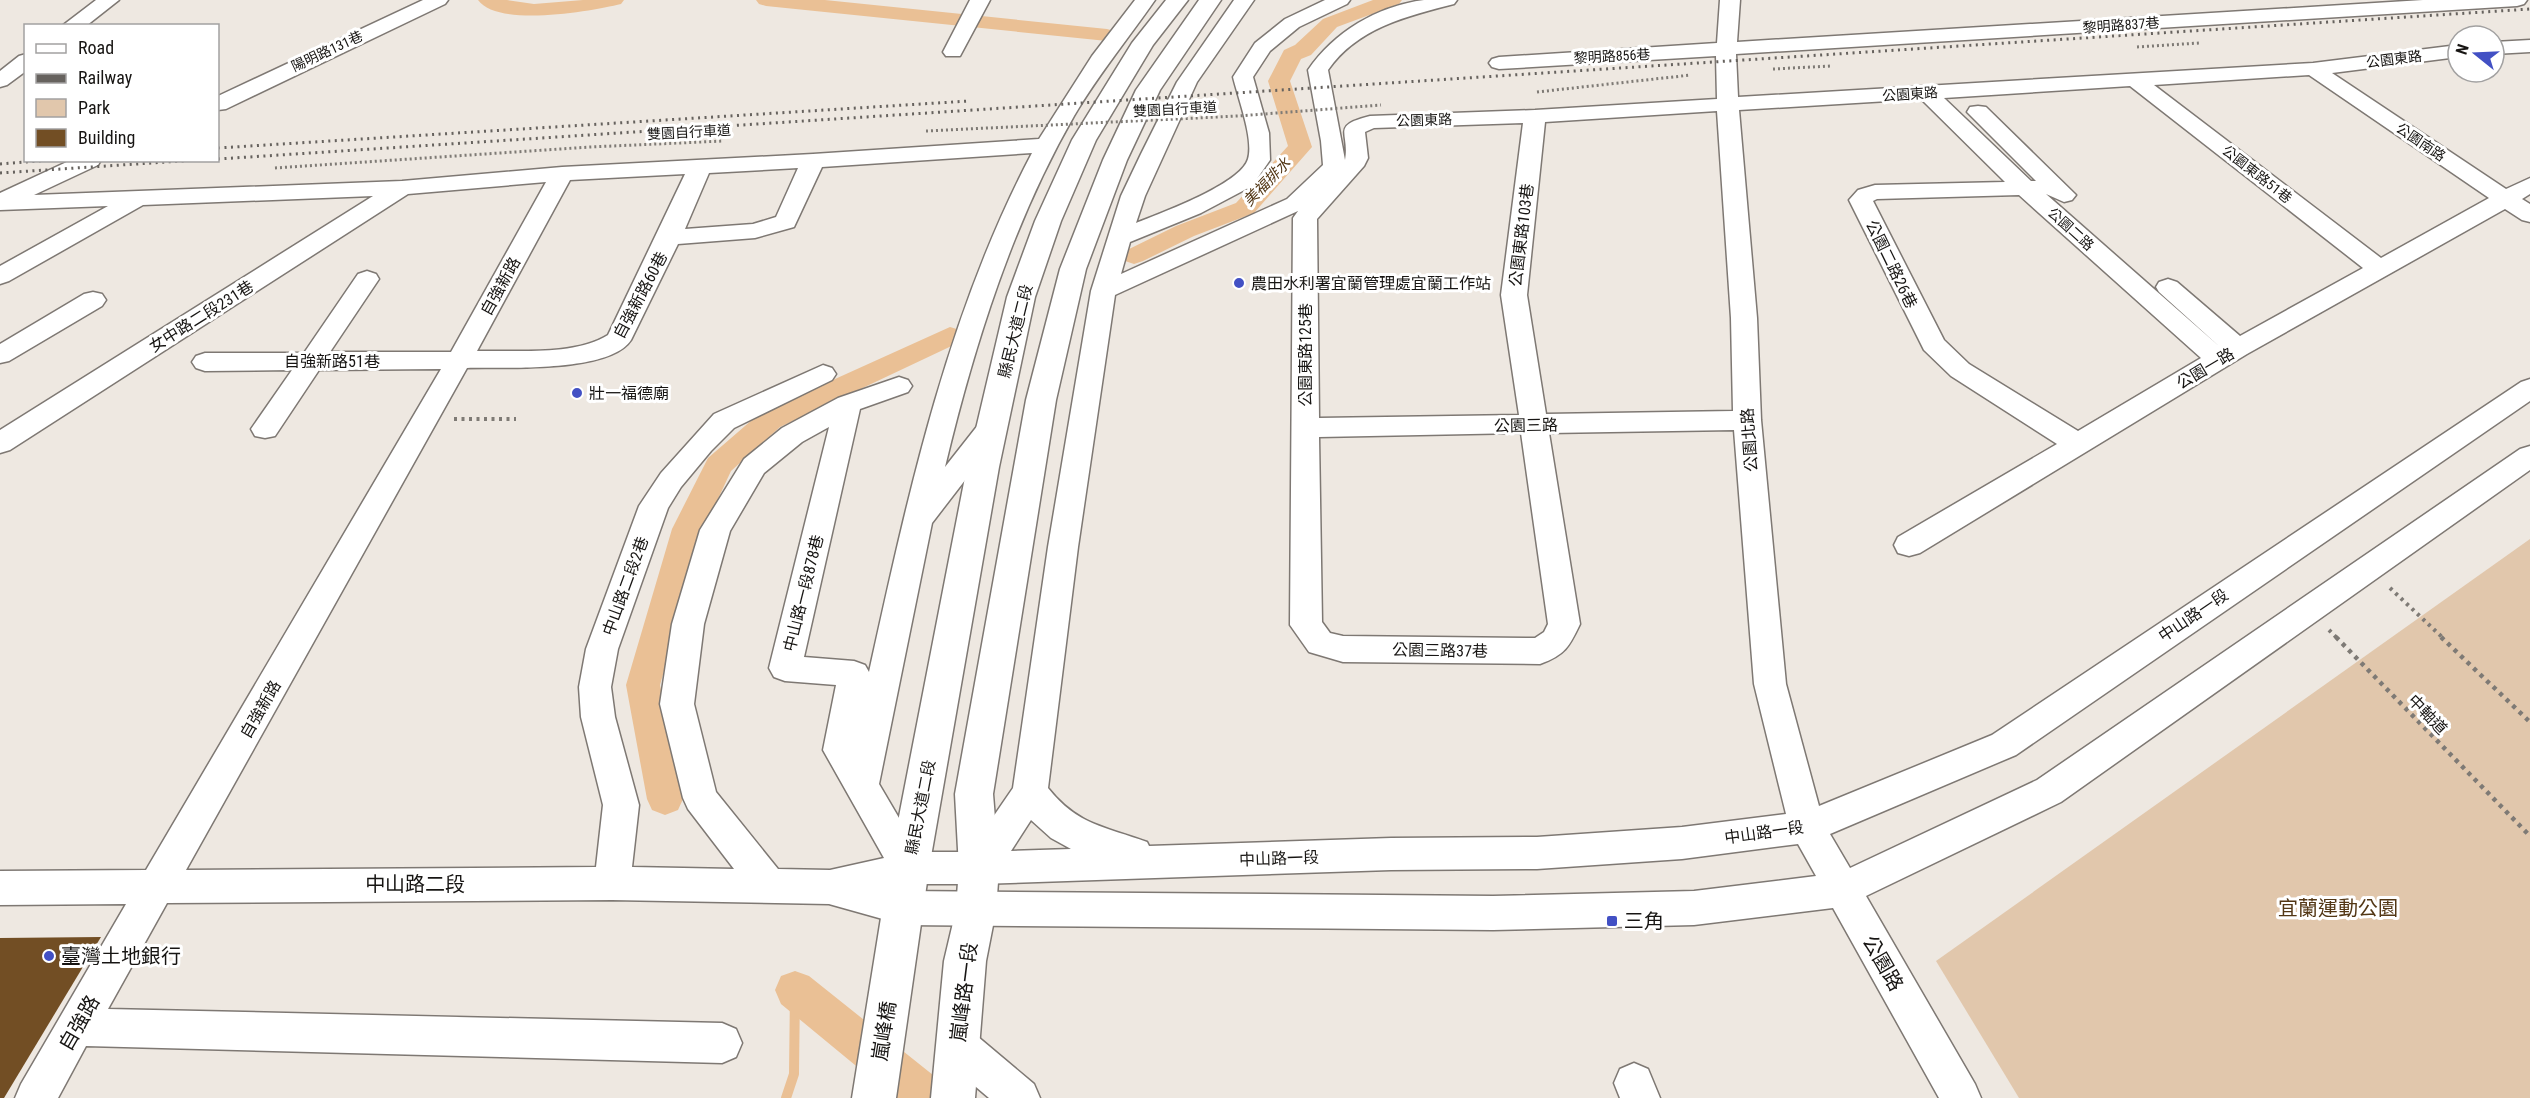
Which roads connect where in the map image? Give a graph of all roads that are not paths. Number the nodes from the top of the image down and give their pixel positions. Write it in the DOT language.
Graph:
graph roads {
  1 [pos="109,0"];
  2 [pos="438,0"];
  3 [pos="980,0"];
  4 [pos="1145,0"];
  5 [pos="1177,0"];
  6 [pos="1210,0"];
  7 [pos="1244,0"];
  8 [pos="1340,0"];
  9 [pos="1447,0"];
  10 [pos="1730,0"];
  11 [pos="2517,0"];
  12 [pos="75,24"];
  13 [pos="2530,46"];
  14 [pos="2506,47"];
  15 [pos="953,52"];
  16 [pos="2446,52"];
  17 [pos="1725,54"];
  18 [pos="24,62"];
  19 [pos="1499,63"];
  20 [pos="2313,69"];
  21 [pos="2135,80"];
  22 [pos="0,81"];
  23 [pos="1955,91"];
  24 [pos="1928,93"];
  25 [pos="219,104"];
  26 [pos="1728,105"];
  27 [pos="1535,116"];
  28 [pos="1361,125"];
  29 [pos="1049,144"];
  30 [pos="813,161"];
  31 [pos="86,162"];
  32 [pos="700,167"];
  33 [pos="562,174"];
  34 [pos="2530,185"];
  35 [pos="2055,187"];
  36 [pos="402,188"];
  37 [pos="2026,189"];
  38 [pos="139,198"];
  39 [pos="2506,199"];
  40 [pos="0,203"];
  41 [pos="2530,215"];
  42 [pos="669,237"];
  43 [pos="1120,238"];
  44 [pos="2379,268"];
  45 [pos="0,276"];
  46 [pos="367,279"];
  47 [pos="1103,291"];
  48 [pos="1066,295"];
  49 [pos="93,300"];
  50 [pos="1094,344"];
  51 [pos="2228,354"];
  52 [pos="0,355"];
  53 [pos="459,360"];
  54 [pos="311,361"];
  55 [pos="205,362"];
  56 [pos="823,374"];
  57 [pos="899,386"];
  58 [pos="2530,388"];
  59 [pos="848,405"];
  60 [pos="1747,420"];
  61 [pos="1532,425"];
  62 [pos="992,427"];
  63 [pos="265,429"];
  64 [pos="1305,429"];
  65 [pos="0,442"];
  66 [pos="2078,444"];
  67 [pos="2530,456"];
  68 [pos="919,520"];
  69 [pos="1909,545"];
  70 [pos="861,786"];
  71 [pos="1030,792"];
  72 [pos="1807,827"];
  73 [pos="1172,862"];
  74 [pos="909,868"];
  75 [pos="980,868"];
  76 [pos="612,883"];
  77 [pos="159,886"];
  78 [pos="769,886"];
  79 [pos="830,887"];
  80 [pos="0,888"];
  81 [pos="1842,890"];
  82 [pos="904,908"];
  83 [pos="976,910"];
  84 [pos="75,1027"];
  85 [pos="722,1043"];
  86 [pos="955,1072"];
  87 [pos="35,1098"];
  88 [pos="874,1098"];
  89 [pos="1020,1098"];
  90 [pos="1961,1098"];
  1 -- 12 [label="street"];
  2 -- 25 [label="street, 陽明路131巷"];
  3 -- 15 [label="street"];
  4 -- 29 [label="street"];
  5 -- 62 [label="main road, 縣民大道二段"];
  6 -- 48 [label="main road"];
  7 -- 43 [label="street"];
  8 -- 43 [label="street"];
  9 -- 47 [label="street"];
  10 -- 17 [label="street, 公園北路"];
  11 -- 17 [label="street, 黎明路837巷"];
  13 -- 14 [label="street"];
  16 -- 20 [label="street, 公園東路"];
  17 -- 19 [label="street, 黎明路856巷"];
  17 -- 26 [label="street, 公園北路"];
  18 -- 22 [label="street"];
  20 -- 21 [label="street, 公園東路"];
  20 -- 39 [label="street, 公園南路"];
  21 -- 23 [label="street, 公園東路"];
  21 -- 44 [label="street, 公園東路51巷"];
  23 -- 24 [label="street, 公園東路"];
  23 -- 35 [label="street, 公園二路"];
  24 -- 26 [label="street, 公園東路"];
  24 -- 37 [label="street, 公園二路"];
  26 -- 27 [label="street, 公園東路"];
  26 -- 60 [label="street, 公園北路"];
  27 -- 28 [label="street, 公園東路"];
  27 -- 61 [label="street, 公園東路103巷"];
  28 -- 64 [label="street, 公園東路125巷"];
  29 -- 30 [label="street"];
  29 -- 68 [label="street"];
  30 -- 32 [label="street"];
  30 -- 42 [label="street"];
  31 -- 40 [label="street"];
  32 -- 33 [label="street"];
  32 -- 42 [label="street, 自強新路60巷"];
  33 -- 36 [label="street"];
  33 -- 53 [label="street, 自強新路"];
  34 -- 39 [label="street, 公園一路"];
  35 -- 37 [label="street, 公園二路26巷"];
  35 -- 51 [label="street, 公園二路"];
  36 -- 38 [label="street"];
  36 -- 65 [label="street, 女中路二段231巷"];
  37 -- 51 [label="street, 公園二路"];
  37 -- 66 [label="street, 公園二路26巷"];
  38 -- 40 [label="street"];
  38 -- 45 [label="street"];
  39 -- 41 [label="street, 公園南路"];
  39 -- 44 [label="street, 公園一路"];
  42 -- 53 [label="street, 自強新路60巷"];
  43 -- 47 [label="street"];
  44 -- 51 [label="street, 公園一路"];
  46 -- 54 [label="street"];
  47 -- 50 [label="street"];
  48 -- 50 [label="street"];
  48 -- 75 [label="main road"];
  49 -- 52 [label="street"];
  50 -- 71 [label="street"];
  51 -- 66 [label="street, 公園一路"];
  53 -- 54 [label="street, 自強新路51巷"];
  53 -- 77 [label="street, 自強新路"];
  54 -- 55 [label="street, 自強新路51巷"];
  54 -- 63 [label="street"];
  56 -- 76 [label="street, 中山路二段2巷"];
  57 -- 59 [label="street"];
  58 -- 72 [label="street, 中山路一段"];
  59 -- 70 [label="street, 中山路一段878巷"];
  59 -- 78 [label="street"];
  60 -- 61 [label="street, 公園三路"];
  60 -- 72 [label="street, 公園北路"];
  61 -- 64 [label="street, 公園三路"];
  61 -- 64 [label="street, 公園三路37巷"];
  62 -- 68 [label="street"];
  62 -- 74 [label="main road, 縣民大道二段"];
  66 -- 69 [label="street, 公園一路"];
  67 -- 81 [label="street"];
  68 -- 70 [label="street"];
  70 -- 74 [label="street, 縣民大道二段"];
  71 -- 73 [label="street"];
  71 -- 75 [label="street"];
  72 -- 73 [label="street, 中山路一段"];
  72 -- 81 [label="street, 公園路"];
  73 -- 75 [label="street, 中山路一段"];
  74 -- 75 [label="street, 中山路一段"];
  74 -- 79 [label="street, 中山路二段"];
  74 -- 82 [label="main road"];
  75 -- 83 [label="main road"];
  76 -- 77 [label="street, 中山路二段"];
  76 -- 78 [label="street, 中山路二段"];
  77 -- 80 [label="street, 中山路二段"];
  77 -- 84 [label="street, 自強路"];
  78 -- 79 [label="street, 中山路二段"];
  79 -- 82 [label="street, 中山路二段"];
  81 -- 83 [label="street"];
  81 -- 90 [label="street, 公園路"];
  82 -- 83 [label="street, 中山路二段"];
  82 -- 88 [label="main road, 嵐峰橋"];
  83 -- 86 [label="main road, 嵐峰路一段"];
  84 -- 85 [label="street"];
  84 -- 87 [label="street, 自強路"];
  86 -- 89 [label="street"];
}
